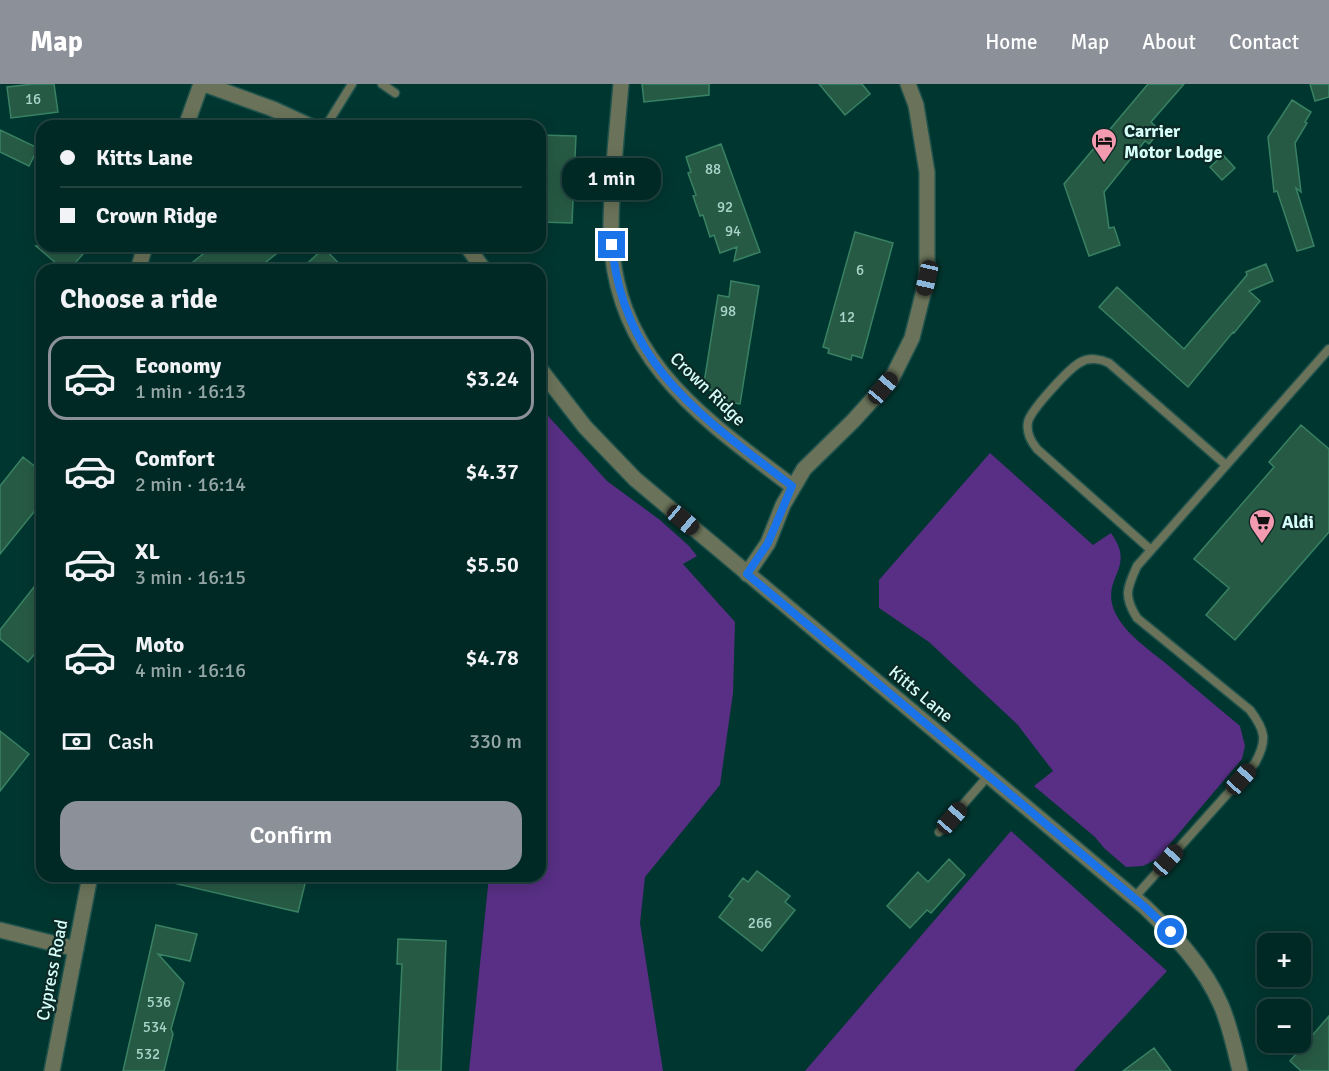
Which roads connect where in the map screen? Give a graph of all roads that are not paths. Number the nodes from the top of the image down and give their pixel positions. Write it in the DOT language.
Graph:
graph roads {
  1 [pos="202,84"];
  2 [pos="352,84"];
  3 [pos="382,84"];
  4 [pos="621,84"];
  5 [pos="908,84"];
  6 [pos="395,93"];
  7 [pos="188,120"];
  8 [pos="297,120"];
  9 [pos="330,120"];
  10 [pos="1329,349"];
  11 [pos="546,377"];
  12 [pos="1226,465"];
  13 [pos="792,486"];
  14 [pos="1151,550"];
  15 [pos="747,574"];
  16 [pos="988,776"];
  17 [pos="939,832"];
  18 [pos="89,882"];
  19 [pos="1134,898"];
  20 [pos="0,930"];
  21 [pos="76,949"];
  22 [pos="52,1071"];
  23 [pos="1240,1071"];
  1 -- 7 [label="street"];
  1 -- 8 [label="street"];
  2 -- 9 [label="lane"];
  3 -- 6 [label="lane"];
  4 -- 13 [label="street, Crown Ridge"];
  5 -- 13 [label="street"];
  10 -- 12 [label="lane"];
  11 -- 15 [label="street, Kitts Lane"];
  12 -- 14 [label="lane"];
  12 -- 14 [label="lane"];
  13 -- 15 [label="street"];
  14 -- 19 [label="lane"];
  15 -- 16 [label="street, Kitts Lane"];
  16 -- 17 [label="lane"];
  16 -- 19 [label="street, Kitts Lane"];
  18 -- 21 [label="street, Cypress Road"];
  19 -- 23 [label="street, Kitts Lane"];
  20 -- 21 [label="street"];
  21 -- 22 [label="street, Cypress Road"];
}
